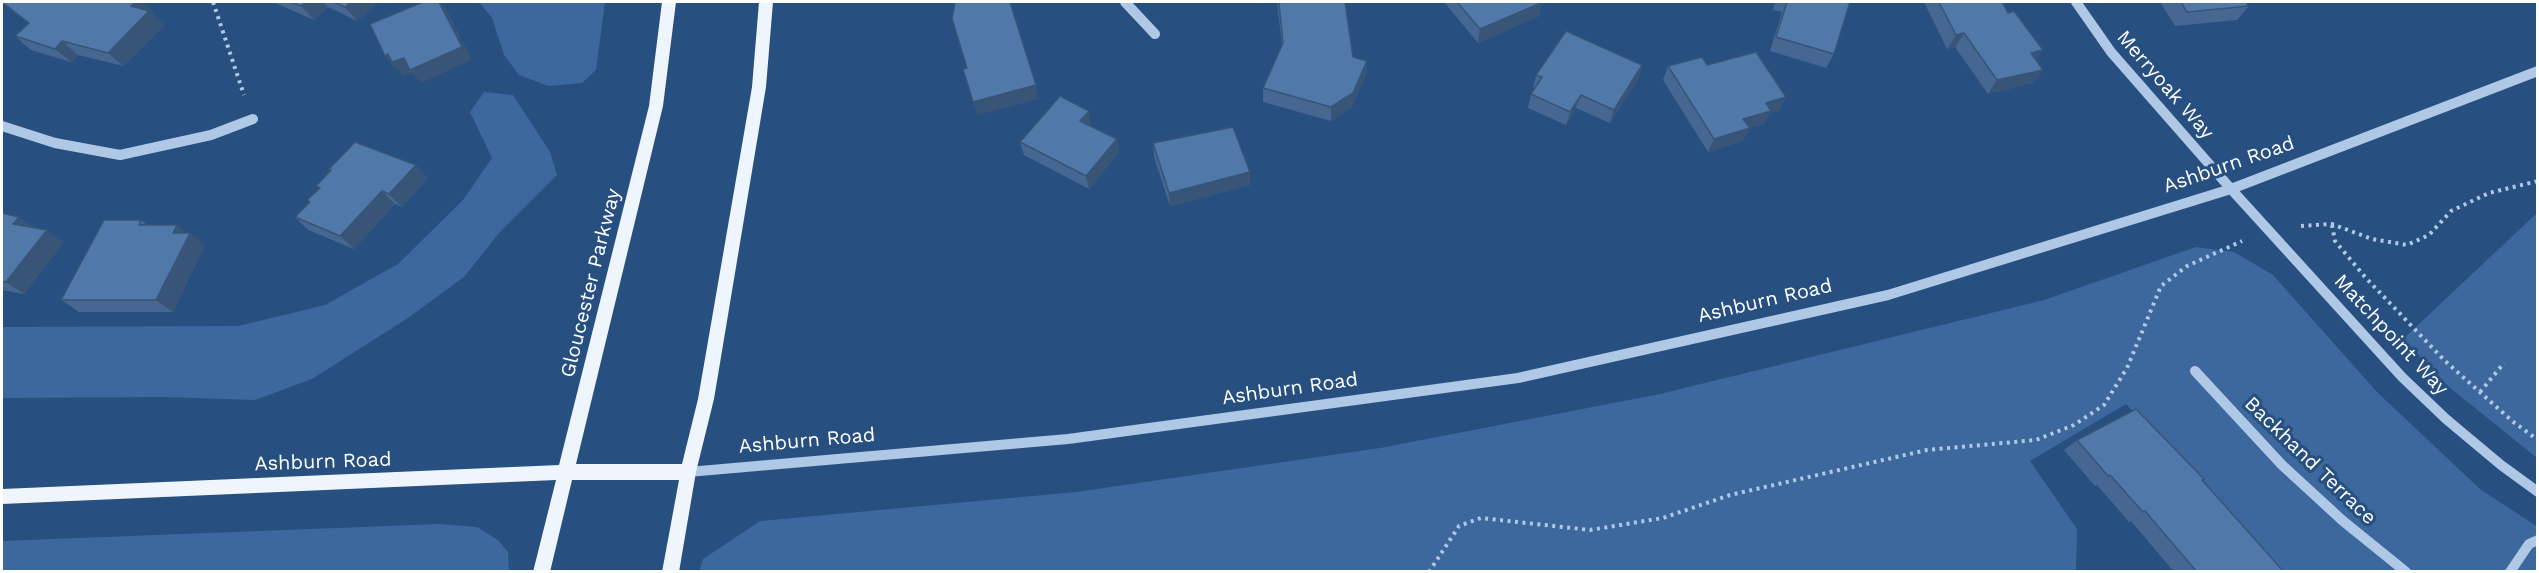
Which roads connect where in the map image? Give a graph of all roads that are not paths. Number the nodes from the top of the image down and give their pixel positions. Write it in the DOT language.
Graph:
graph roads {
  1 [pos="669,2"];
  2 [pos="766,2"];
  3 [pos="1125,2"];
  4 [pos="2076,2"];
  5 [pos="1155,34"];
  6 [pos="2538,71"];
  7 [pos="253,119"];
  8 [pos="2,126"];
  9 [pos="2231,189"];
  10 [pos="2195,371"];
  11 [pos="564,472"];
  12 [pos="688,472"];
  13 [pos="2538,492"];
  14 [pos="2,497"];
  15 [pos="2538,540"];
  16 [pos="541,572"];
  17 [pos="670,572"];
  18 [pos="2406,572"];
  19 [pos="2510,572"];
  1 -- 11 [label="main road, Gloucester Parkway"];
  2 -- 12 [label="main road"];
  3 -- 5 [label="street"];
  4 -- 9 [label="street, Merryoak Way"];
  6 -- 9 [label="street, Ashburn Road"];
  7 -- 8 [label="street"];
  9 -- 12 [label="street, Ashburn Road"];
  9 -- 13 [label="street, Matchpoint Way"];
  10 -- 18 [label="street, Backhand Terrace"];
  11 -- 12 [label="main road, Ashburn Road"];
  11 -- 14 [label="main road, Ashburn Road"];
  11 -- 16 [label="main road, Gloucester Parkway"];
  12 -- 17 [label="main road"];
  15 -- 19 [label="street"];
}
